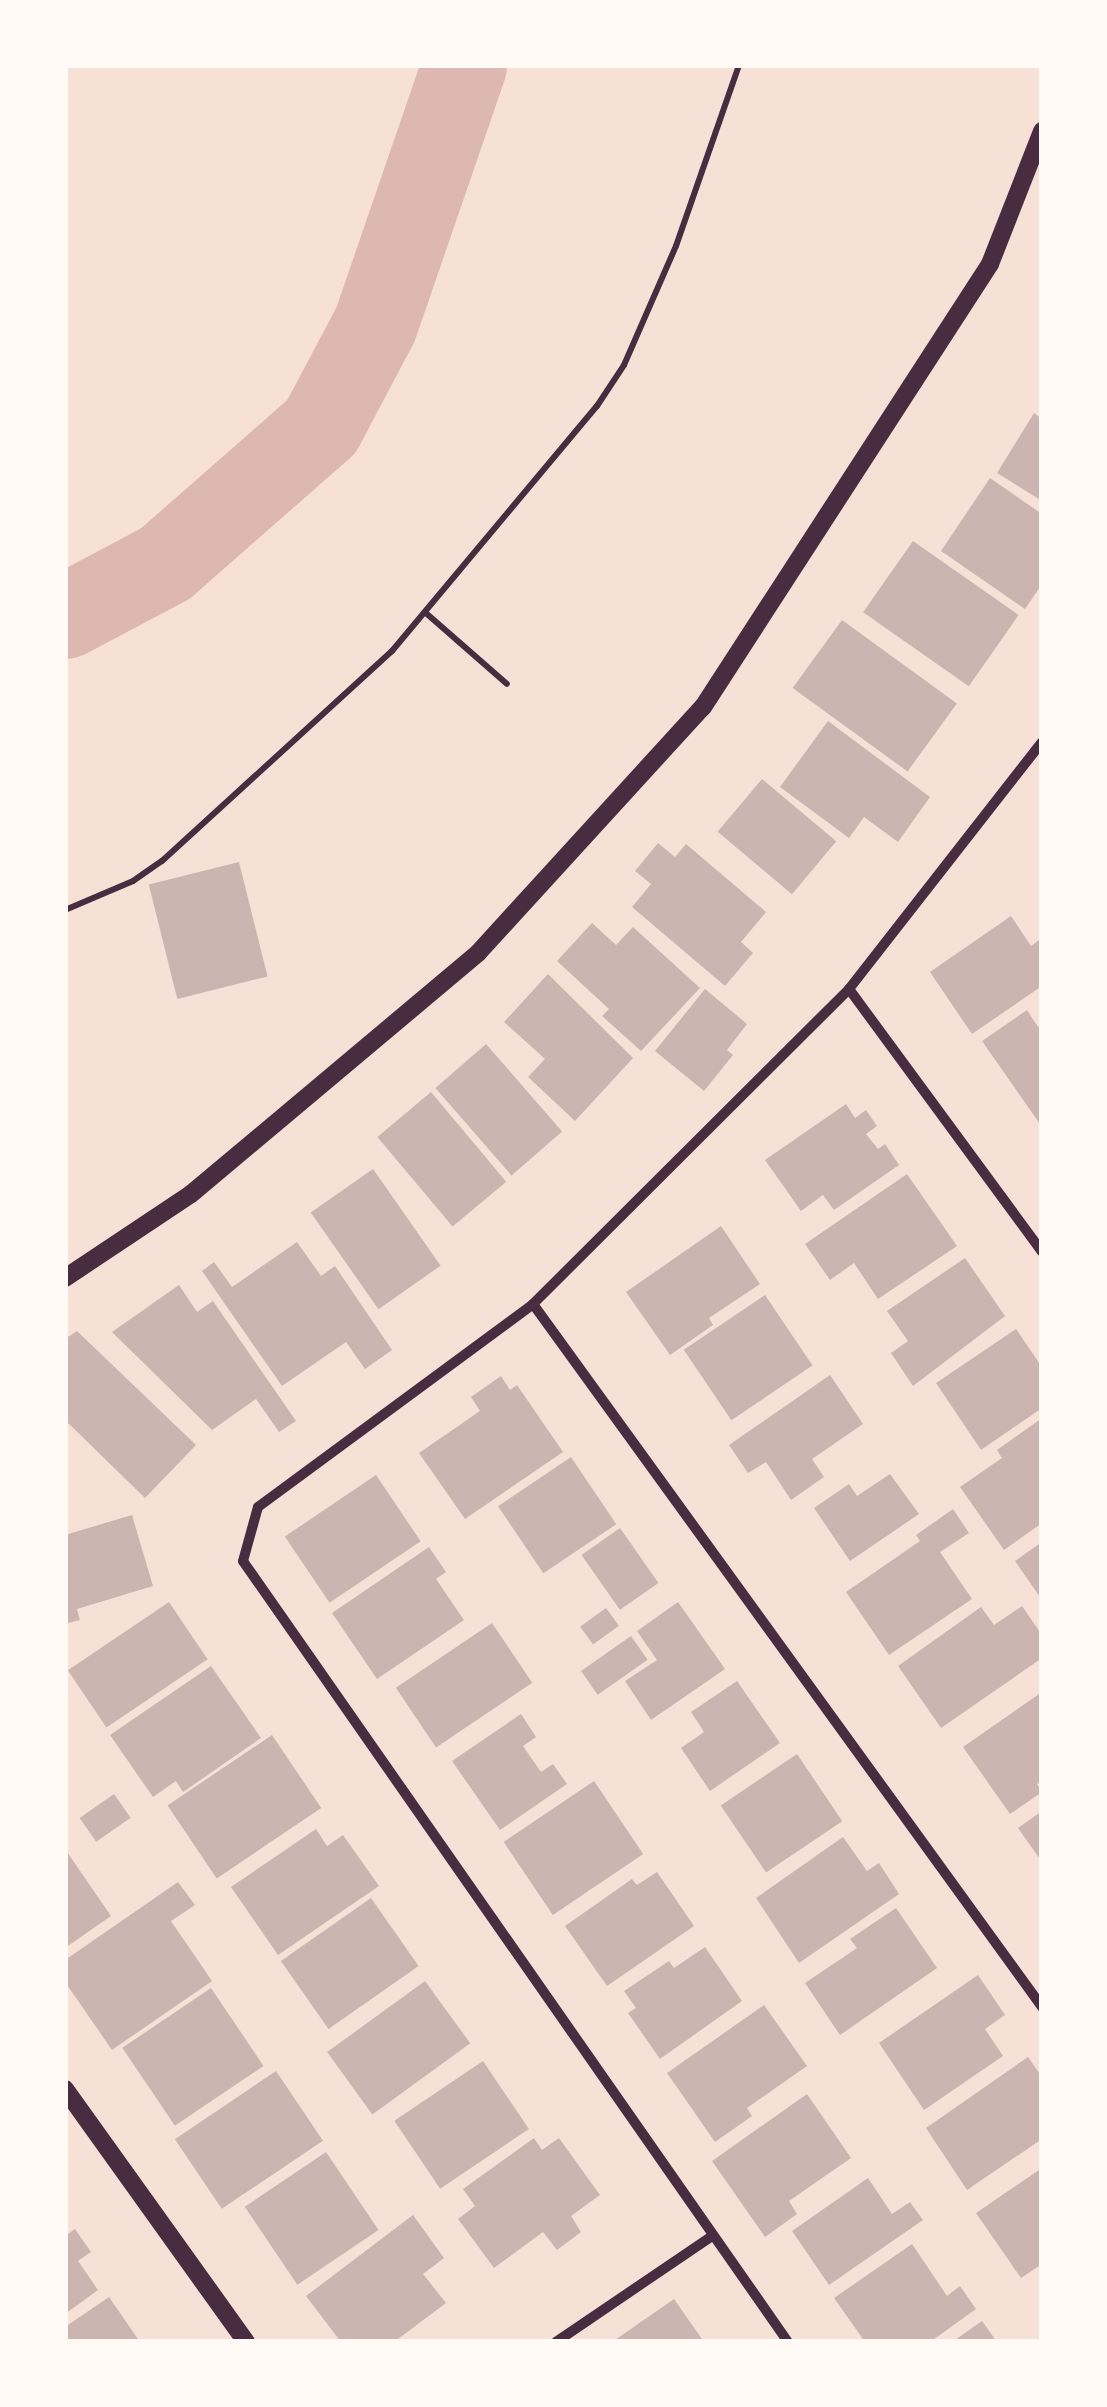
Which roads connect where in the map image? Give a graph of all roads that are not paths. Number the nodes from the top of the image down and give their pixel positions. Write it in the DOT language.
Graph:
graph roads {
  1 [pos="1042,131"];
  2 [pos="1042,742"];
  3 [pos="849,989"];
  4 [pos="1042,1252"];
  5 [pos="65,1278"];
  6 [pos="533,1304"];
  7 [pos="1042,2007"];
  8 [pos="65,2089"];
  9 [pos="712,2236"];
  10 [pos="246,2342"];
  11 [pos="556,2342"];
  12 [pos="788,2342"];
  1 -- 5 [label="street"];
  2 -- 3 [label="street"];
  3 -- 4 [label="street"];
  3 -- 6 [label="street"];
  6 -- 7 [label="street"];
  6 -- 9 [label="street"];
  8 -- 10 [label="street"];
  9 -- 11 [label="street"];
  9 -- 12 [label="street"];
}
